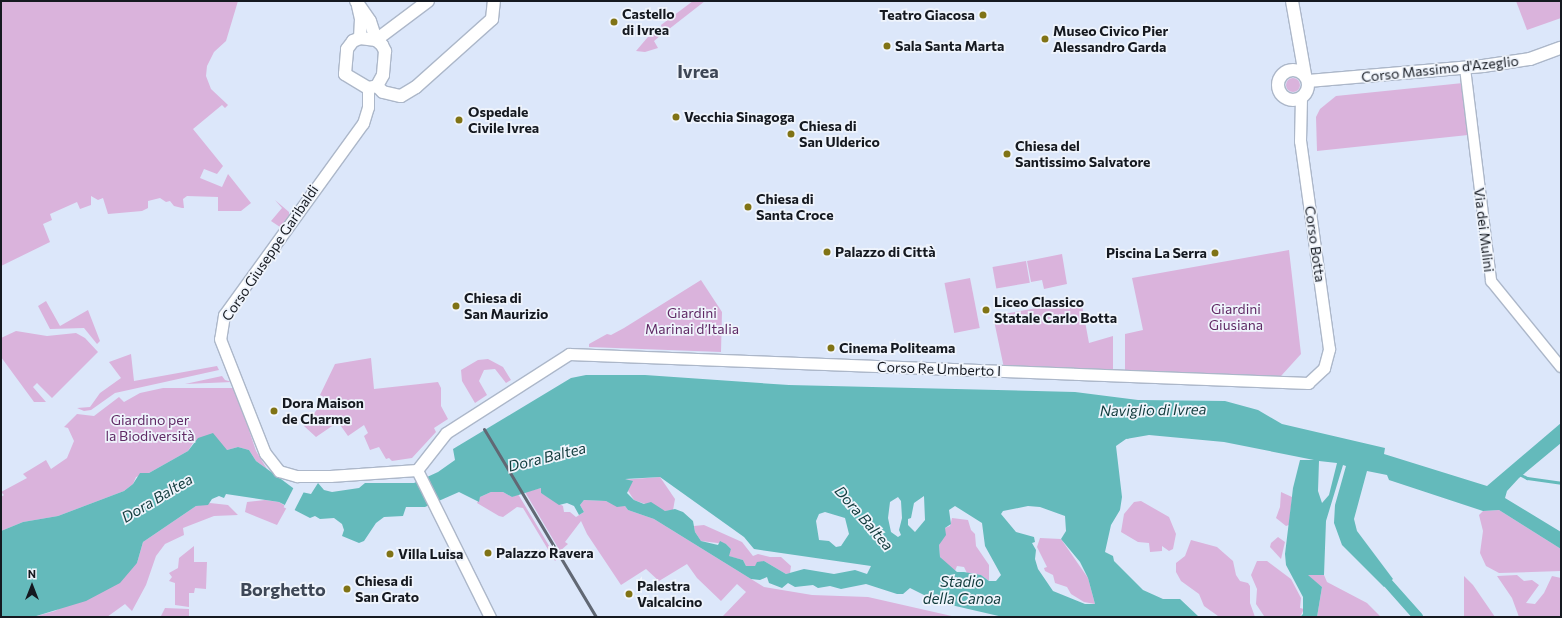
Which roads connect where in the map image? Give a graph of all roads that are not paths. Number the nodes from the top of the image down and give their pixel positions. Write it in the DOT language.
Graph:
graph roads {
  1 [pos="428,1"];
  2 [pos="494,1"];
  3 [pos="1292,1"];
  4 [pos="357,3"];
  5 [pos="370,21"];
  6 [pos="393,27"];
  7 [pos="1296,31"];
  8 [pos="360,38"];
  9 [pos="376,40"];
  10 [pos="1561,48"];
  11 [pos="1465,68"];
  12 [pos="1287,71"];
  13 [pos="1305,86"];
  14 [pos="373,87"];
  15 [pos="1561,367"];
  16 [pos="1308,383"];
  17 [pos="419,473"];
  18 [pos="490,617"];
  1 -- 6 [label="main road"];
  2 -- 14 [label="main road"];
  3 -- 7 [label="main road"];
  4 -- 5 [label="main road"];
  4 -- 8 [label="main road"];
  5 -- 6 [label="main road"];
  5 -- 9 [label="main road"];
  6 -- 9 [label="main road"];
  7 -- 12 [label="main road"];
  7 -- 13 [label="main road"];
  8 -- 9 [label="main road"];
  8 -- 14 [label="main road"];
  9 -- 14 [label="main road"];
  10 -- 11 [label="main road, Corso Massimo d'Azeglio"];
  11 -- 13 [label="main road, Corso Massimo d'Azeglio"];
  11 -- 15 [label="street, Via dei Mulini"];
  12 -- 13 [label="main road"];
  12 -- 13 [label="main road"];
  13 -- 16 [label="main road, Corso Botta"];
  14 -- 17 [label="main road, Corso Giuseppe Garibaldi"];
  16 -- 17 [label="main road, Corso Re Umberto I"];
  17 -- 18 [label="main road"];
}
